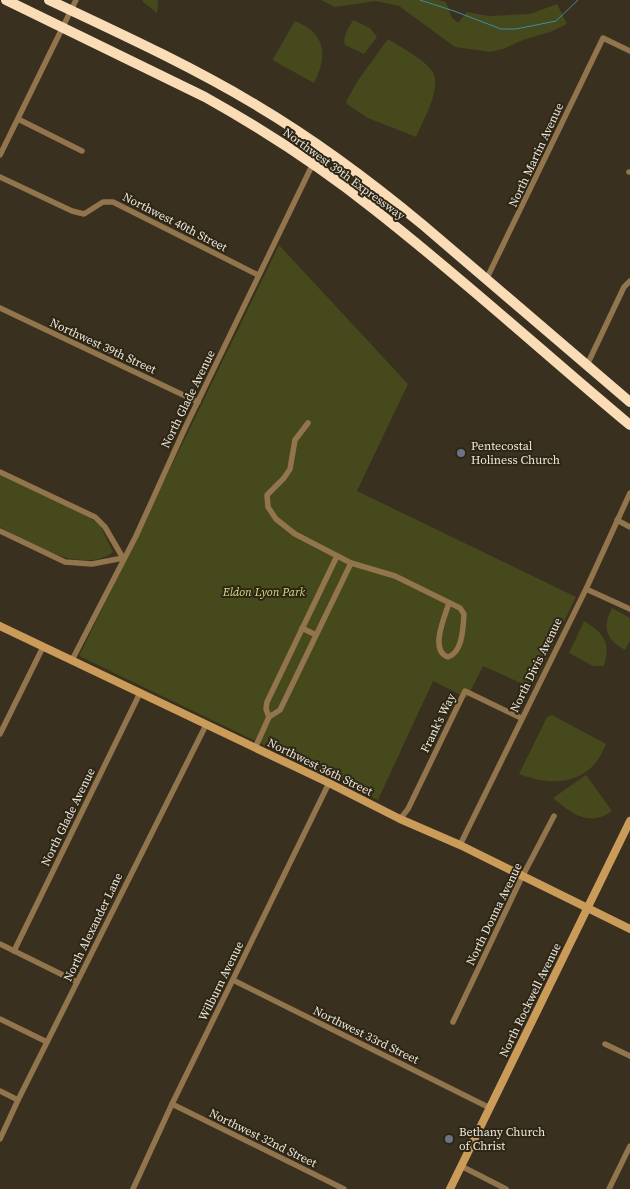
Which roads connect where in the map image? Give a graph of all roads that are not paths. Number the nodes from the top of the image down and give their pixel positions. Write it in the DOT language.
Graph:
graph roads {
  1 [pos="6,0"];
  2 [pos="49,0"];
  3 [pos="76,0"];
  4 [pos="71,11"];
  5 [pos="63,27"];
  6 [pos="630,51"];
  7 [pos="213,80"];
  8 [pos="205,97"];
  9 [pos="18,118"];
  10 [pos="321,147"];
  11 [pos="82,151"];
  12 [pos="0,155"];
  13 [pos="312,164"];
  14 [pos="0,177"];
  15 [pos="258,275"];
  16 [pos="486,280"];
  17 [pos="630,281"];
  18 [pos="476,294"];
  19 [pos="0,308"];
  20 [pos="535,321"];
  21 [pos="522,334"];
  22 [pos="587,364"];
  23 [pos="198,402"];
  24 [pos="630,402"];
  25 [pos="308,423"];
  26 [pos="630,425"];
  27 [pos="0,472"];
  28 [pos="630,493"];
  29 [pos="617,520"];
  30 [pos="630,527"];
  31 [pos="0,531"];
  32 [pos="337,556"];
  33 [pos="123,558"];
  34 [pos="351,563"];
  35 [pos="586,589"];
  36 [pos="449,603"];
  37 [pos="630,609"];
  38 [pos="0,626"];
  39 [pos="302,628"];
  40 [pos="316,635"];
  41 [pos="43,647"];
  42 [pos="72,660"];
  43 [pos="140,693"];
  44 [pos="269,717"];
  45 [pos="521,718"];
  46 [pos="206,724"];
  47 [pos="0,734"];
  48 [pos="255,748"];
  49 [pos="329,783"];
  50 [pos="554,816"];
  51 [pos="400,819"];
  52 [pos="630,821"];
  53 [pos="460,846"];
  54 [pos="523,876"];
  55 [pos="587,908"];
  56 [pos="630,929"];
  57 [pos="0,944"];
  58 [pos="14,951"];
  59 [pos="233,980"];
  60 [pos="78,982"];
  61 [pos="0,1019"];
  62 [pos="453,1022"];
  63 [pos="48,1042"];
  64 [pos="605,1044"];
  65 [pos="630,1056"];
  66 [pos="0,1090"];
  67 [pos="18,1100"];
  68 [pos="172,1104"];
  69 [pos="490,1108"];
  70 [pos="0,1140"];
  71 [pos="630,1146"];
  72 [pos="461,1166"];
  73 [pos="133,1189"];
  74 [pos="344,1189"];
  75 [pos="450,1189"];
  76 [pos="506,1189"];
  77 [pos="609,1189"];
  1 -- 5 [label="highway, Northwest 39th Expressway"];
  2 -- 4 [label="highway, Northwest 39th Expressway"];
  3 -- 4 [label="street"];
  4 -- 5 [label="street"];
  4 -- 7 [label="highway, Northwest 39th Expressway"];
  5 -- 8 [label="highway, Northwest 39th Expressway"];
  5 -- 9 [label="street"];
  6 -- 16 [label="street, North Martin Avenue"];
  7 -- 8 [label="highway"];
  7 -- 10 [label="highway, Northwest 39th Expressway"];
  8 -- 13 [label="highway, Northwest 39th Expressway"];
  9 -- 11 [label="street"];
  9 -- 12 [label="street"];
  10 -- 13 [label="street, North Glade Avenue"];
  10 -- 16 [label="highway, Northwest 39th Expressway"];
  13 -- 15 [label="street, North Glade Avenue"];
  13 -- 18 [label="highway, Northwest 39th Expressway"];
  14 -- 15 [label="street, Northwest 40th Street"];
  15 -- 23 [label="street, North Glade Avenue"];
  16 -- 18 [label="highway"];
  16 -- 20 [label="highway, Northwest 39th Expressway"];
  17 -- 22 [label="street"];
  18 -- 21 [label="highway, Northwest 39th Expressway"];
  19 -- 23 [label="street, Northwest 39th Street"];
  20 -- 21 [label="highway"];
  20 -- 22 [label="highway, Northwest 39th Expressway"];
  21 -- 26 [label="highway, Northwest 39th Expressway"];
  22 -- 24 [label="highway, Northwest 39th Expressway"];
  23 -- 33 [label="street, North Glade Avenue"];
  25 -- 32 [label="street"];
  27 -- 33 [label="street"];
  28 -- 29 [label="street, North Divis Avenue"];
  29 -- 30 [label="street"];
  29 -- 35 [label="street, North Divis Avenue"];
  31 -- 33 [label="street"];
  32 -- 34 [label="street"];
  32 -- 39 [label="street"];
  33 -- 42 [label="street, North Glade Avenue"];
  34 -- 36 [label="street"];
  34 -- 40 [label="street"];
  35 -- 37 [label="street"];
  35 -- 45 [label="street, North Divis Avenue"];
  36 -- 36 [label="street"];
  38 -- 41 [label="street, Northwest 36th Street"];
  39 -- 40 [label="street"];
  39 -- 44 [label="street"];
  40 -- 44 [label="street"];
  41 -- 42 [label="street, Northwest 36th Street"];
  41 -- 47 [label="street"];
  42 -- 43 [label="street, Northwest 36th Street"];
  43 -- 46 [label="street, Northwest 36th Street"];
  43 -- 58 [label="street, North Glade Avenue"];
  44 -- 48 [label="street"];
  45 -- 51 [label="street, Frank's Way"];
  45 -- 53 [label="street, North Divis Avenue"];
  46 -- 48 [label="street, Northwest 36th Street"];
  46 -- 60 [label="street, North Alexander Lane"];
  48 -- 49 [label="street, Northwest 36th Street"];
  49 -- 51 [label="street, Northwest 36th Street"];
  49 -- 59 [label="street, Wilburn Avenue"];
  50 -- 54 [label="street, North Donna Avenue"];
  51 -- 53 [label="street, Northwest 36th Street"];
  52 -- 55 [label="street, North Rockwell Avenue"];
  53 -- 54 [label="street, Northwest 36th Street"];
  54 -- 55 [label="street, Northwest 36th Street"];
  54 -- 62 [label="street, North Donna Avenue"];
  55 -- 56 [label="street, Northwest 36th Street"];
  55 -- 69 [label="street, North Rockwell Avenue"];
  57 -- 58 [label="street"];
  58 -- 60 [label="street"];
  59 -- 68 [label="street, Wilburn Avenue"];
  59 -- 69 [label="street, Northwest 33rd Street"];
  60 -- 63 [label="street, North Alexander Lane"];
  61 -- 63 [label="street"];
  63 -- 67 [label="street, North Alexander Lane"];
  64 -- 65 [label="street"];
  66 -- 67 [label="street"];
  67 -- 70 [label="street, North Alexander Lane"];
  68 -- 73 [label="street, Wilburn Avenue"];
  68 -- 74 [label="street, Northwest 32nd Street"];
  69 -- 72 [label="street, North Rockwell Avenue"];
  71 -- 77 [label="street"];
  72 -- 75 [label="street, North Rockwell Avenue"];
  72 -- 76 [label="street"];
}
